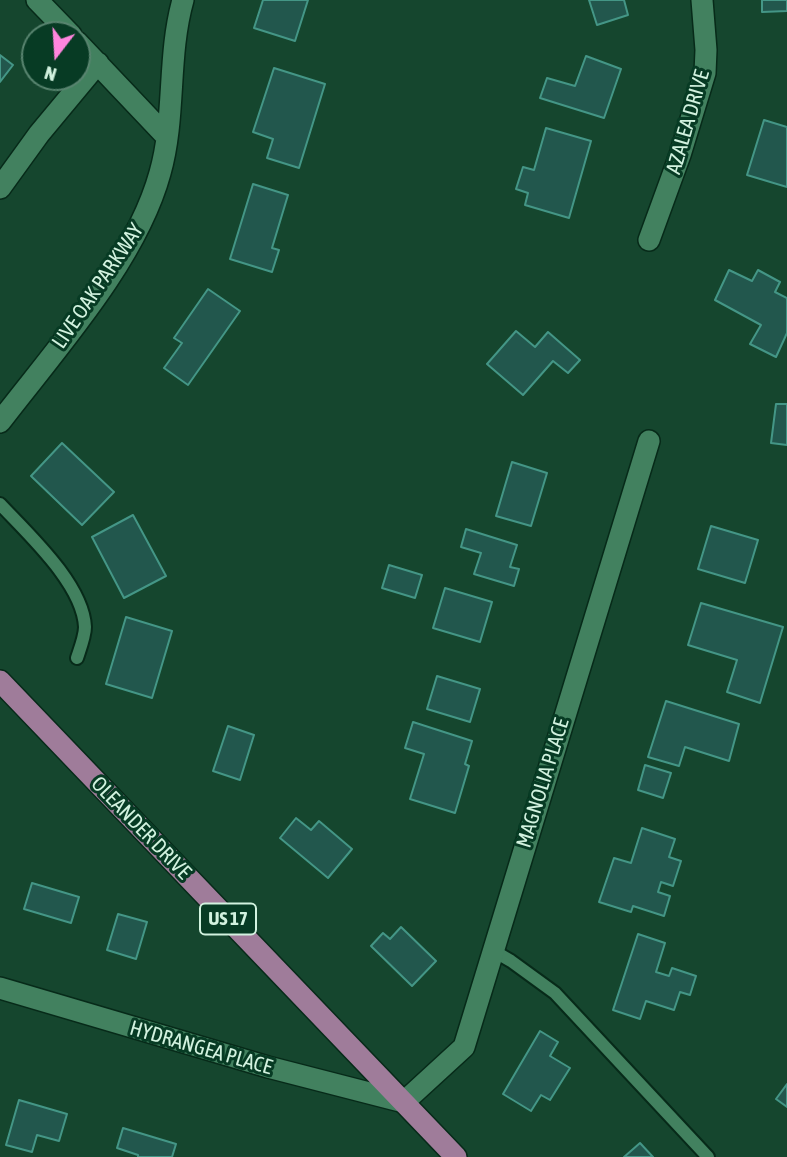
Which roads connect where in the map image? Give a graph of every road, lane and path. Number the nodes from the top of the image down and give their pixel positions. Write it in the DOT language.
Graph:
graph roads {
  1 [pos="37,0"];
  2 [pos="183,0"];
  3 [pos="702,0"];
  4 [pos="57,21"];
  5 [pos="91,56"];
  6 [pos="98,63"];
  7 [pos="167,137"];
  8 [pos="0,188"];
  9 [pos="649,240"];
  10 [pos="0,422"];
  11 [pos="649,442"];
  12 [pos="0,504"];
  13 [pos="77,658"];
  14 [pos="0,681"];
  15 [pos="492,950"];
  16 [pos="0,988"];
  17 [pos="404,1102"];
  18 [pos="456,1157"];
  19 [pos="708,1157"];
  1 -- 4 [label="street"];
  2 -- 7 [label="street, LIVE OAK PARKWAY"];
  3 -- 9 [label="street, AZALEA DRIVE"];
  5 -- 6 [label="street"];
  6 -- 7 [label="street"];
  6 -- 8 [label="street"];
  7 -- 10 [label="street, LIVE OAK PARKWAY"];
  11 -- 15 [label="street, MAGNOLIA PLACE"];
  12 -- 13 [label="lane"];
  14 -- 17 [label="main road, OLEANDER DRIVE / US 17"];
  15 -- 17 [label="street, MAGNOLIA PLACE"];
  15 -- 19 [label="lane"];
  16 -- 17 [label="street, HYDRANGEA PLACE"];
  17 -- 18 [label="main road, OLEANDER DRIVE / US 17"];
}
